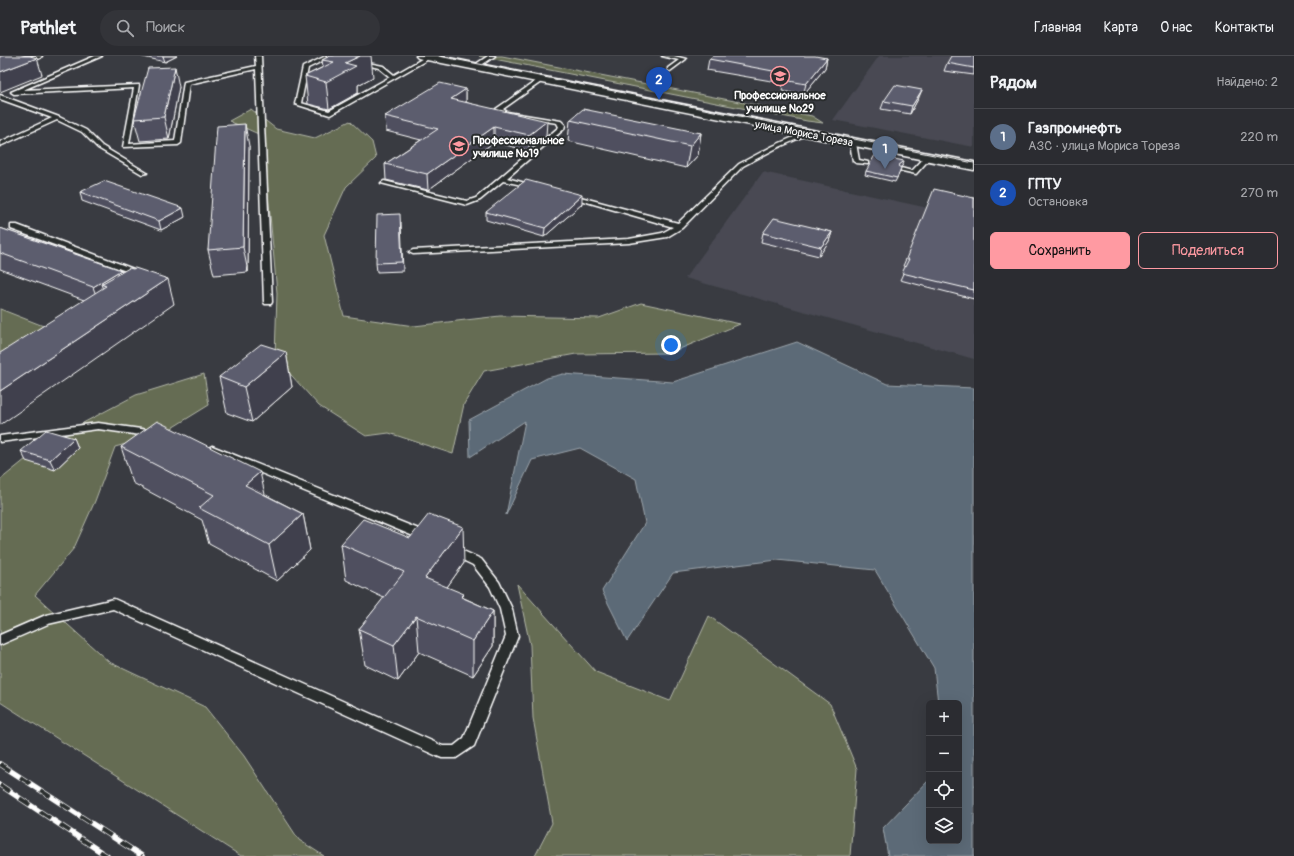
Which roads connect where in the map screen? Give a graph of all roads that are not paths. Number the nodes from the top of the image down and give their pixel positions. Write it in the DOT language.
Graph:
graph roads {
  1 [pos="36,56"];
  2 [pos="99,56"];
  3 [pos="258,56"];
  4 [pos="331,56"];
  5 [pos="492,56"];
  6 [pos="665,56"];
  7 [pos="688,56"];
  8 [pos="425,57"];
  9 [pos="339,58"];
  10 [pos="683,59"];
  11 [pos="353,60"];
  12 [pos="259,67"];
  13 [pos="475,67"];
  14 [pos="0,69"];
  15 [pos="670,69"];
  16 [pos="393,77"];
  17 [pos="540,80"];
  18 [pos="179,83"];
  19 [pos="186,83"];
  20 [pos="137,86"];
  21 [pos="144,86"];
  22 [pos="14,92"];
  23 [pos="0,97"];
  24 [pos="58,118"];
  25 [pos="807,133"];
  26 [pos="854,143"];
  27 [pos="0,144"];
  28 [pos="928,157"];
  29 [pos="866,163"];
  30 [pos="974,166"];
  31 [pos="901,170"];
  32 [pos="144,173"];
  33 [pos="502,179"];
  34 [pos="384,183"];
  35 [pos="541,189"];
  36 [pos="564,195"];
  37 [pos="679,226"];
  38 [pos="14,227"];
  39 [pos="413,252"];
  40 [pos="146,276"];
  41 [pos="268,302"];
  42 [pos="168,435"];
  43 [pos="0,439"];
  44 [pos="205,446"];
  45 [pos="0,640"];
  1 -- 14 [label="street"];
  2 -- 22 [label="lane"];
  3 -- 12 [label="lane"];
  4 -- 9 [label="lane"];
  4 -- 16 [label="lane"];
  5 -- 13 [label="lane"];
  6 -- 10 [label="lane"];
  7 -- 10 [label="lane"];
  8 -- 13 [label="street, улица Мориса Тореза"];
  8 -- 16 [label="lane"];
  10 -- 15 [label="lane"];
  11 -- 16 [label="lane"];
  12 -- 19 [label="lane"];
  12 -- 41 [label="lane"];
  13 -- 17 [label="street, улица Мориса Тореза"];
  17 -- 25 [label="street, улица Мориса Тореза"];
  17 -- 33 [label="lane"];
  18 -- 19 [label="lane"];
  19 -- 20 [label="lane"];
  20 -- 21 [label="lane"];
  20 -- 22 [label="lane"];
  22 -- 23 [label="lane"];
  23 -- 24 [label="lane"];
  24 -- 27 [label="lane"];
  24 -- 32 [label="lane"];
  25 -- 26 [label="street, улица Мориса Тореза"];
  25 -- 37 [label="lane"];
  26 -- 28 [label="street, улица Мориса Тореза"];
  26 -- 29 [label="lane"];
  28 -- 30 [label="street, улица Мориса Тореза"];
  28 -- 31 [label="lane"];
  33 -- 34 [label="lane"];
  33 -- 35 [label="lane"];
  36 -- 37 [label="lane"];
  37 -- 39 [label="lane"];
  38 -- 40 [label="lane"];
  42 -- 43 [label="lane"];
  44 -- 45 [label="lane"];
}
